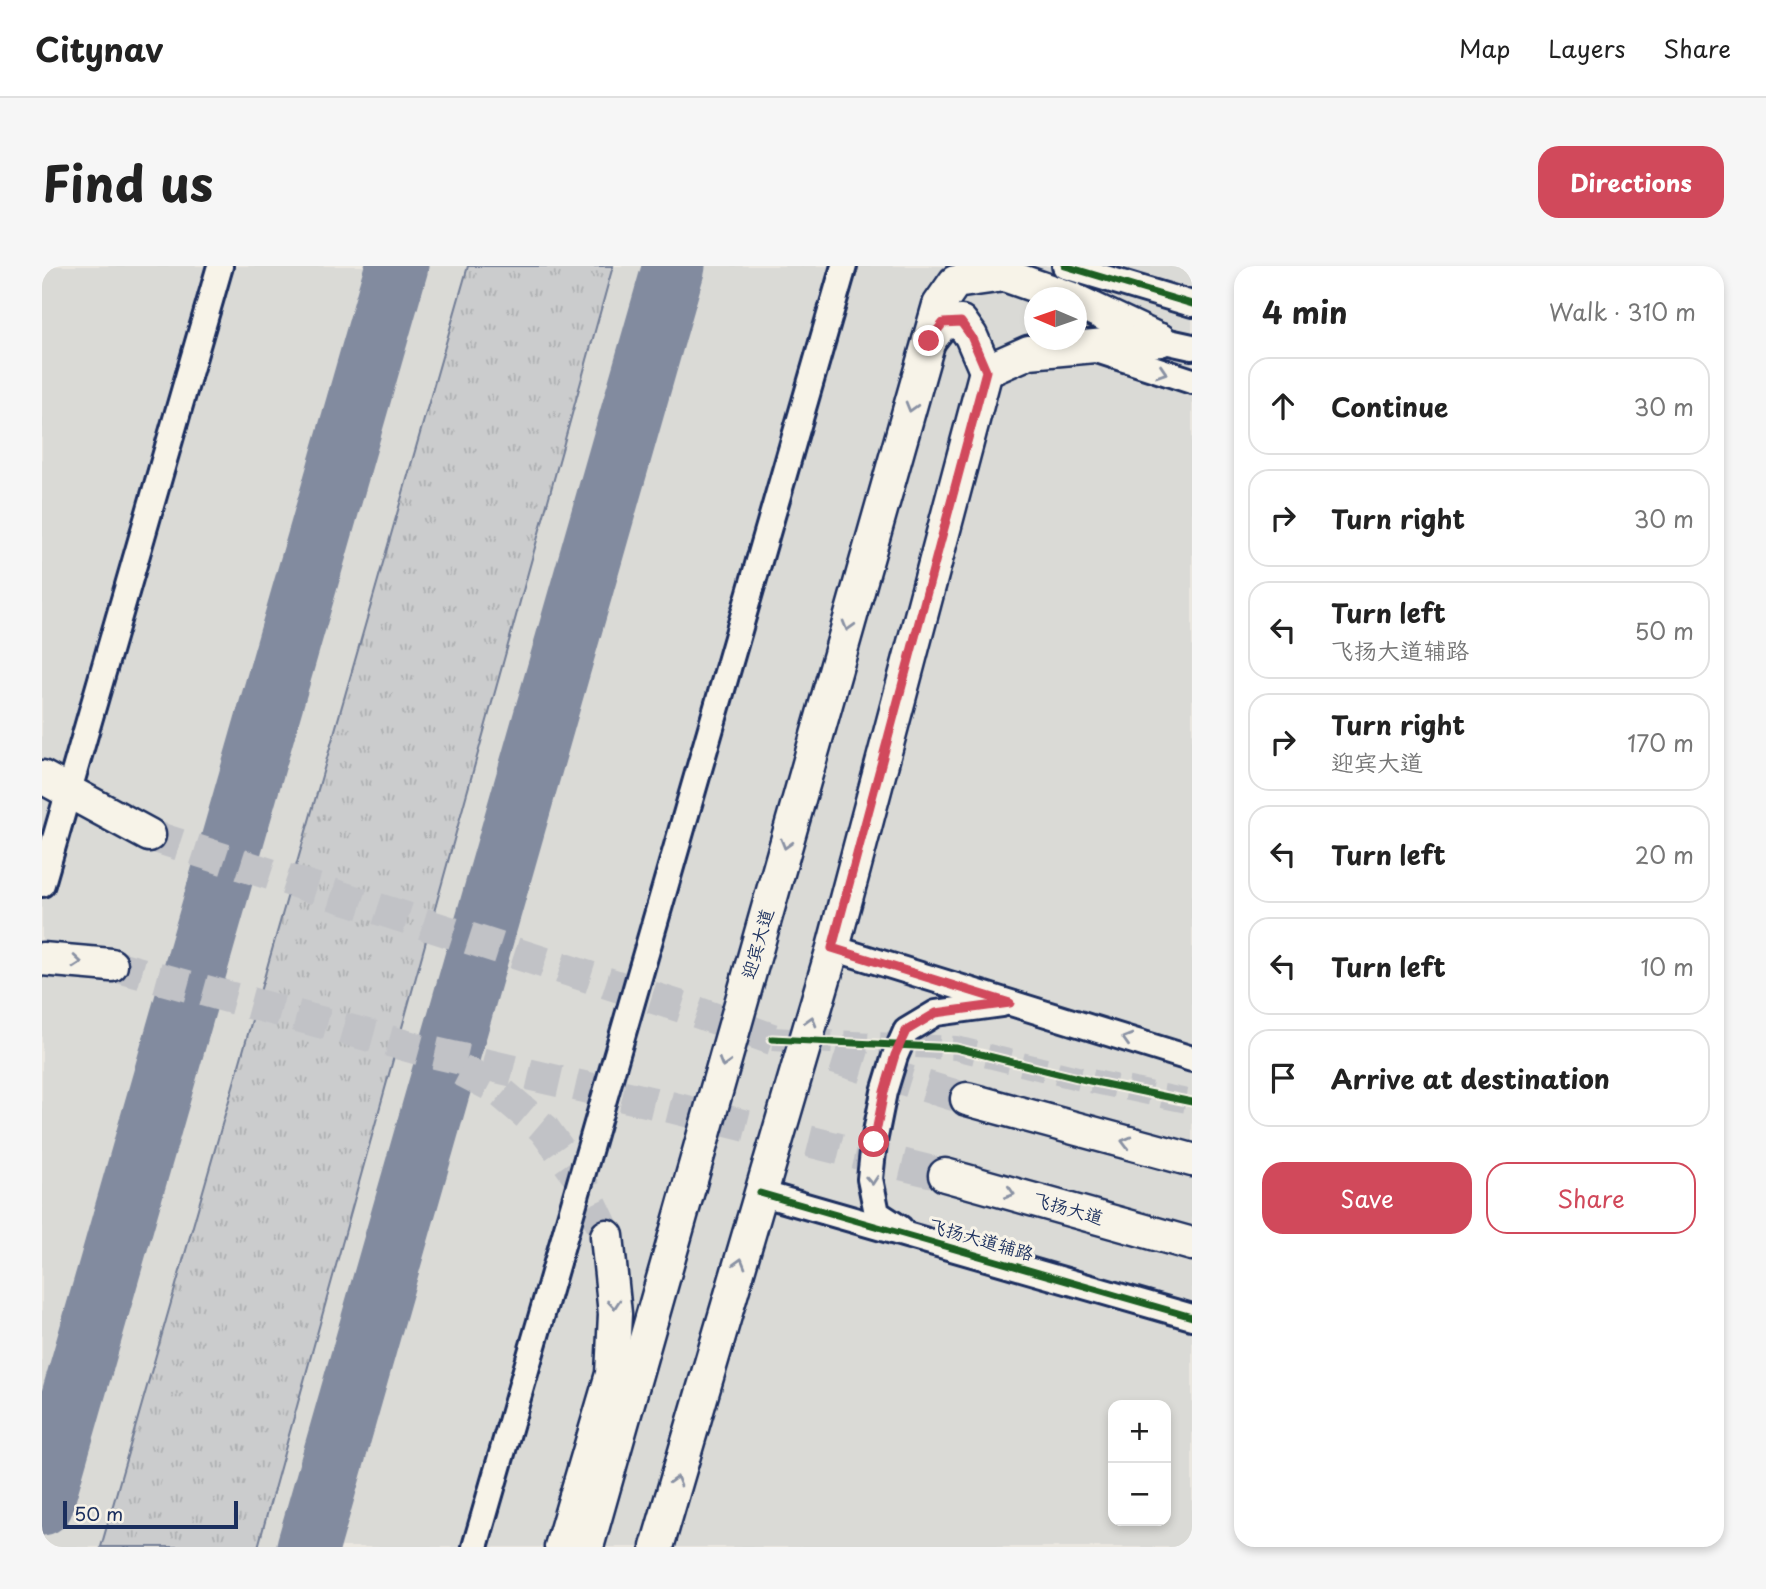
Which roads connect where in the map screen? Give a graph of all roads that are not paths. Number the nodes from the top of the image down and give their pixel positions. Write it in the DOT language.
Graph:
graph roads {
  1 [pos="220,266"];
  2 [pos="844,266"];
  3 [pos="1065,266"];
  4 [pos="1038,287"];
  5 [pos="1192,304"];
  6 [pos="1087,306"];
  7 [pos="1160,340"];
  8 [pos="929,341"];
  9 [pos="1087,346"];
  10 [pos="1087,346"];
  11 [pos="1192,347"];
  12 [pos="1048,350"];
  13 [pos="986,371"];
  14 [pos="1192,381"];
  15 [pos="42,777"];
  16 [pos="149,835"];
  17 [pos="42,884"];
  18 [pos="832,948"];
  19 [pos="42,958"];
  20 [pos="111,964"];
  21 [pos="1010,1003"];
  22 [pos="1192,1059"];
  23 [pos="967,1099"];
  24 [pos="1192,1160"];
  25 [pos="944,1175"];
  26 [pos="761,1194"];
  27 [pos="607,1236"];
  28 [pos="917,1238"];
  29 [pos="1192,1244"];
  30 [pos="1192,1317"];
  31 [pos="475,1547"];
  32 [pos="561,1547"];
  33 [pos="587,1547"];
  34 [pos="657,1547"];
  1 -- 17 [label="street"];
  2 -- 31 [label="street"];
  3 -- 5 [label="street"];
  4 -- 8 [label="main road, 迎宾大道"];
  6 -- 7 [label="main road"];
  7 -- 9 [label="main road"];
  7 -- 11 [label="street"];
  8 -- 13 [label="main road"];
  8 -- 33 [label="main road, 迎宾大道, one-way"];
  10 -- 14 [label="street, one-way"];
  12 -- 13 [label="main road"];
  13 -- 18 [label="main road"];
  15 -- 16 [label="main road"];
  18 -- 21 [label="street"];
  26 -- 18 [label="main road, one-way"];
  19 -- 20 [label="main road, one-way"];
  22 -- 21 [label="street, one-way"];
  21 -- 28 [label="street, one-way"];
  24 -- 23 [label="main road, one-way"];
  25 -- 29 [label="main road, 飞扬大道, one-way"];
  26 -- 28 [label="street, 飞扬大道辅路"];
  34 -- 26 [label="main road, one-way"];
  27 -- 32 [label="main road, one-way"];
  28 -- 30 [label="street, 飞扬大道辅路"];
}
